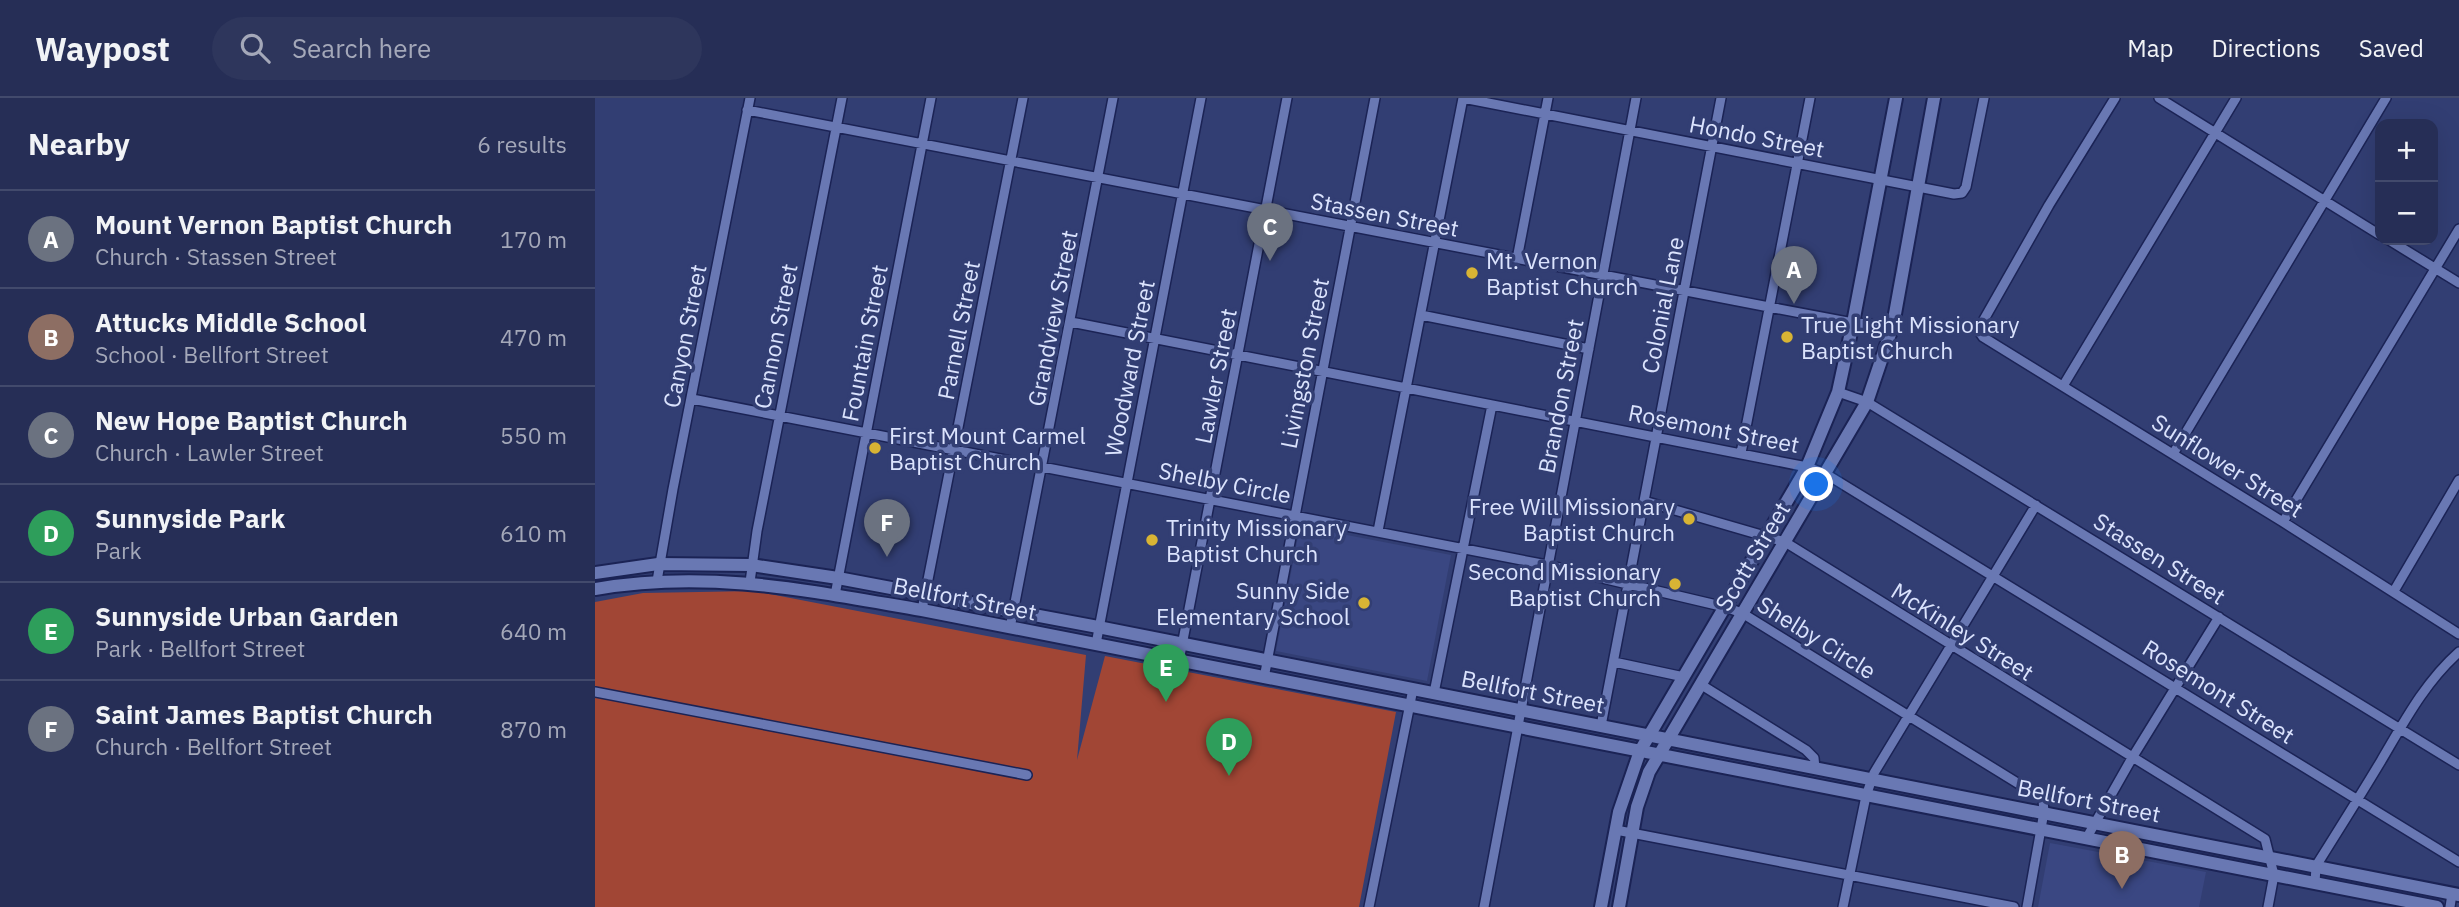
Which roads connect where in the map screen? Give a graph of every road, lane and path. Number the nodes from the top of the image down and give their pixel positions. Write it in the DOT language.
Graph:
graph roads {
  1 [pos="750,98"];
  2 [pos="842,98"];
  3 [pos="931,98"];
  4 [pos="1023,98"];
  5 [pos="1113,98"];
  6 [pos="1201,98"];
  7 [pos="1287,98"];
  8 [pos="1375,98"];
  9 [pos="1463,98"];
  10 [pos="1548,98"];
  11 [pos="1636,98"];
  12 [pos="1721,98"];
  13 [pos="1810,98"];
  14 [pos="1896,98"];
  15 [pos="1934,98"];
  16 [pos="1984,98"];
  17 [pos="2115,98"];
  18 [pos="2159,98"];
  19 [pos="2236,98"];
  20 [pos="2386,98"];
  21 [pos="747,110"];
  22 [pos="1545,114"];
  23 [pos="836,127"];
  24 [pos="1629,130"];
  25 [pos="2216,132"];
  26 [pos="923,144"];
  27 [pos="1712,146"];
  28 [pos="1011,161"];
  29 [pos="1797,163"];
  30 [pos="1099,178"];
  31 [pos="1880,179"];
  32 [pos="1917,186"];
  33 [pos="1183,194"];
  34 [pos="2325,201"];
  35 [pos="1266,210"];
  36 [pos="1350,226"];
  37 [pos="2459,229"];
  38 [pos="2375,232"];
  39 [pos="1435,243"];
  40 [pos="2397,245"];
  41 [pos="1517,259"];
  42 [pos="2435,268"];
  43 [pos="1602,275"];
  44 [pos="2459,283"];
  45 [pos="1685,291"];
  46 [pos="1769,307"];
  47 [pos="1421,315"];
  48 [pos="1071,322"];
  49 [pos="1853,323"];
  50 [pos="1893,325"];
  51 [pos="1154,338"];
  52 [pos="1589,349"];
  53 [pos="1239,355"];
  54 [pos="1322,372"];
  55 [pos="2063,386"];
  56 [pos="1407,388"];
  57 [pos="1838,392"];
  58 [pos="692,399"];
  59 [pos="1867,402"];
  60 [pos="1492,405"];
  61 [pos="779,416"];
  62 [pos="1575,421"];
  63 [pos="866,433"];
  64 [pos="1657,436"];
  65 [pos="954,450"];
  66 [pos="1741,453"];
  67 [pos="2173,454"];
  68 [pos="1042,466"];
  69 [pos="1807,467"];
  70 [pos="1826,474"];
  71 [pos="2459,480"];
  72 [pos="1127,483"];
  73 [pos="1211,499"];
  74 [pos="1644,501"];
  75 [pos="2036,505"];
  76 [pos="1294,515"];
  77 [pos="2283,522"];
  78 [pos="1378,531"];
  79 [pos="1765,538"];
  80 [pos="1785,542"];
  81 [pos="1462,548"];
  82 [pos="658,564"];
  83 [pos="751,565"];
  84 [pos="1548,565"];
  85 [pos="595,573"];
  86 [pos="1993,576"];
  87 [pos="838,578"];
  88 [pos="657,581"];
  89 [pos="750,582"];
  90 [pos="1628,585"];
  91 [pos="595,589"];
  92 [pos="2393,591"];
  93 [pos="926,594"];
  94 [pos="835,595"];
  95 [pos="1725,607"];
  96 [pos="922,610"];
  97 [pos="1013,611"];
  98 [pos="1742,613"];
  99 [pos="2219,617"];
  100 [pos="1098,627"];
  101 [pos="1010,628"];
  102 [pos="2459,634"];
  103 [pos="1182,644"];
  104 [pos="1096,645"];
  105 [pos="1951,645"];
  106 [pos="2459,652"];
  107 [pos="1179,661"];
  108 [pos="1267,661"];
  109 [pos="1614,662"];
  110 [pos="1264,677"];
  111 [pos="1684,677"];
  112 [pos="1700,684"];
  113 [pos="2176,687"];
  114 [pos="1413,689"];
  115 [pos="595,692"];
  116 [pos="1434,693"];
  117 [pos="1409,706"];
  118 [pos="1519,710"];
  119 [pos="1908,716"];
  120 [pos="1601,726"];
  121 [pos="1516,727"];
  122 [pos="2400,728"];
  123 [pos="1649,735"];
  124 [pos="1667,739"];
  125 [pos="1640,751"];
  126 [pos="1658,755"];
  127 [pos="2132,758"];
  128 [pos="1786,762"];
  129 [pos="2459,765"];
  130 [pos="1815,768"];
  131 [pos="1027,775"];
  132 [pos="1783,779"];
  133 [pos="1871,779"];
  134 [pos="1866,796"];
  135 [pos="1958,796"];
  136 [pos="2358,800"];
  137 [pos="2044,812"];
  138 [pos="1954,813"];
  139 [pos="2095,823"];
  140 [pos="1616,830"];
  141 [pos="2041,830"];
  142 [pos="1632,833"];
  143 [pos="2086,839"];
  144 [pos="2188,842"];
  145 [pos="2269,856"];
  146 [pos="2185,858"];
  147 [pos="2459,862"];
  148 [pos="2316,866"];
  149 [pos="1850,875"];
  150 [pos="2274,876"];
  151 [pos="2315,883"];
  152 [pos="2455,894"];
  153 [pos="1369,907"];
  154 [pos="1483,907"];
  155 [pos="1601,907"];
  156 [pos="1619,907"];
  157 [pos="1843,907"];
  158 [pos="2014,907"];
  159 [pos="2027,907"];
  160 [pos="2268,907"];
  161 [pos="2437,907"];
  162 [pos="2449,907"];
  1 -- 21 [label="street, Canyon Street"];
  2 -- 23 [label="street, Cannon Street"];
  3 -- 26 [label="street, Fountain Street"];
  4 -- 28 [label="street, Parnell Street"];
  5 -- 30 [label="street, Grandview Street"];
  6 -- 33 [label="street, Woodward Street"];
  7 -- 35 [label="street, Lawler Street"];
  8 -- 36 [label="street, Livingston Street"];
  9 -- 22 [label="street, Hondo Street"];
  9 -- 39 [label="street"];
  10 -- 22 [label="street"];
  11 -- 24 [label="street, Brandon Street"];
  12 -- 27 [label="street, Colonial Lane"];
  13 -- 29 [label="street"];
  14 -- 31 [label="main road, Scott Street"];
  15 -- 32 [label="main road, Scott Street"];
  16 -- 32 [label="street, Hondo Street"];
  17 -- 55 [label="street, Sunflower Street"];
  18 -- 25 [label="street"];
  19 -- 25 [label="street"];
  20 -- 34 [label="street"];
  21 -- 23 [label="street, Stassen Street"];
  21 -- 58 [label="street, Canyon Street"];
  22 -- 24 [label="street, Hondo Street"];
  22 -- 41 [label="street"];
  23 -- 26 [label="street, Stassen Street"];
  23 -- 61 [label="street, Cannon Street"];
  24 -- 27 [label="street, Hondo Street"];
  24 -- 43 [label="street, Brandon Street"];
  25 -- 34 [label="street"];
  25 -- 55 [label="street"];
  26 -- 28 [label="street, Stassen Street"];
  26 -- 63 [label="street, Fountain Street"];
  27 -- 29 [label="street, Hondo Street"];
  27 -- 45 [label="street, Colonial Lane"];
  28 -- 30 [label="street, Stassen Street"];
  28 -- 65 [label="street, Parnell Street"];
  29 -- 31 [label="street, Hondo Street"];
  29 -- 46 [label="street"];
  30 -- 33 [label="street, Stassen Street"];
  30 -- 48 [label="street, Grandview Street"];
  31 -- 32 [label="street, Hondo Street"];
  31 -- 49 [label="main road, Scott Street"];
  32 -- 50 [label="main road, Scott Street"];
  33 -- 35 [label="street, Stassen Street"];
  33 -- 51 [label="street, Woodward Street"];
  34 -- 38 [label="street"];
  34 -- 67 [label="street"];
  35 -- 36 [label="street, Stassen Street"];
  35 -- 53 [label="street, Lawler Street"];
  36 -- 39 [label="street, Stassen Street"];
  36 -- 54 [label="street, Livingston Street"];
  37 -- 42 [label="street"];
  39 -- 41 [label="street, Stassen Street"];
  39 -- 47 [label="street"];
  40 -- 42 [label="street"];
  41 -- 43 [label="street, Stassen Street"];
  42 -- 44 [label="street"];
  42 -- 77 [label="street"];
  43 -- 45 [label="street, Stassen Street"];
  43 -- 52 [label="street, Brandon Street"];
  45 -- 46 [label="street, Stassen Street"];
  45 -- 64 [label="street, Colonial Lane"];
  46 -- 49 [label="street, Stassen Street"];
  46 -- 66 [label="street"];
  47 -- 52 [label="street"];
  47 -- 56 [label="street"];
  48 -- 51 [label="street, Rosemont Street"];
  48 -- 68 [label="street, Grandview Street"];
  49 -- 50 [label="street, Stassen Street"];
  49 -- 57 [label="main road, Scott Street"];
  50 -- 59 [label="main road, Scott Street"];
  51 -- 53 [label="street, Rosemont Street"];
  51 -- 72 [label="street, Woodward Street"];
  52 -- 62 [label="street, Brandon Street"];
  53 -- 54 [label="street, Rosemont Street"];
  53 -- 73 [label="street, Lawler Street"];
  54 -- 56 [label="street, Rosemont Street"];
  54 -- 76 [label="street, Livingston Street"];
  55 -- 67 [label="street, Sunflower Street"];
  56 -- 60 [label="street, Rosemont Street"];
  56 -- 78 [label="street"];
  57 -- 59 [label="street, Stassen Street"];
  57 -- 69 [label="main road, Scott Street"];
  58 -- 61 [label="street, Shelby Circle"];
  58 -- 82 [label="street, Canyon Street"];
  59 -- 70 [label="main road, Scott Street"];
  59 -- 75 [label="street, Stassen Street"];
  60 -- 62 [label="street, Rosemont Street"];
  60 -- 81 [label="street"];
  61 -- 63 [label="street, Shelby Circle"];
  61 -- 83 [label="street, Cannon Street"];
  62 -- 64 [label="street, Rosemont Street"];
  62 -- 84 [label="street, Brandon Street"];
  63 -- 65 [label="street, Shelby Circle"];
  63 -- 87 [label="street, Fountain Street"];
  64 -- 66 [label="street, Rosemont Street"];
  64 -- 74 [label="street, Colonial Lane"];
  65 -- 68 [label="street, Shelby Circle"];
  65 -- 93 [label="street, Parnell Street"];
  66 -- 69 [label="street, Rosemont Street"];
  67 -- 77 [label="street, Sunflower Street"];
  68 -- 72 [label="street, Shelby Circle"];
  68 -- 97 [label="street, Grandview Street"];
  69 -- 70 [label="street, Rosemont Street"];
  69 -- 79 [label="main road, Scott Street"];
  70 -- 80 [label="main road, Scott Street"];
  70 -- 86 [label="street, Rosemont Street"];
  71 -- 92 [label="street"];
  72 -- 73 [label="street, Shelby Circle"];
  72 -- 100 [label="street, Woodward Street"];
  73 -- 76 [label="street, Shelby Circle"];
  73 -- 103 [label="street, Lawler Street"];
  74 -- 79 [label="street, McKinley Street"];
  74 -- 90 [label="street, Colonial Lane"];
  75 -- 86 [label="street"];
  75 -- 99 [label="street, Stassen Street"];
  76 -- 78 [label="street, Shelby Circle"];
  76 -- 108 [label="street, Livingston Street"];
  77 -- 92 [label="street, Sunflower Street"];
  78 -- 81 [label="street, Shelby Circle"];
  79 -- 80 [label="street, McKinley Street"];
  79 -- 95 [label="main road, Scott Street"];
  80 -- 98 [label="main road, Scott Street"];
  80 -- 105 [label="street, McKinley Street"];
  81 -- 84 [label="street, Shelby Circle"];
  81 -- 116 [label="street"];
  82 -- 83 [label="main road, Bellfort Street"];
  82 -- 85 [label="main road, Bellfort Street"];
  82 -- 88 [label="street, Canyon Street"];
  83 -- 87 [label="main road, Bellfort Street"];
  83 -- 89 [label="street, Cannon Street"];
  84 -- 90 [label="street, Shelby Circle"];
  84 -- 118 [label="street, Brandon Street"];
  86 -- 105 [label="street"];
  86 -- 113 [label="street, Rosemont Street"];
  87 -- 93 [label="main road, Bellfort Street"];
  87 -- 94 [label="street, Fountain Street"];
  88 -- 89 [label="main road, Bellfort Street"];
  88 -- 91 [label="main road, Bellfort Street"];
  89 -- 94 [label="main road, Bellfort Street"];
  90 -- 95 [label="street, Shelby Circle"];
  90 -- 109 [label="street, Colonial Lane"];
  92 -- 102 [label="street, Sunflower Street"];
  93 -- 96 [label="street, Parnell Street"];
  93 -- 97 [label="main road, Bellfort Street"];
  94 -- 96 [label="main road, Bellfort Street"];
  95 -- 98 [label="street, Shelby Circle"];
  95 -- 111 [label="main road, Scott Street"];
  96 -- 101 [label="main road, Bellfort Street"];
  97 -- 100 [label="main road, Bellfort Street"];
  97 -- 101 [label="street, Grandview Street"];
  98 -- 112 [label="main road, Scott Street"];
  98 -- 119 [label="street, Shelby Circle"];
  99 -- 113 [label="street"];
  99 -- 122 [label="street, Stassen Street"];
  100 -- 103 [label="main road, Bellfort Street"];
  100 -- 104 [label="street, Woodward Street"];
  101 -- 104 [label="main road, Bellfort Street"];
  103 -- 107 [label="street, Lawler Street"];
  103 -- 108 [label="main road, Bellfort Street"];
  104 -- 107 [label="main road, Bellfort Street"];
  105 -- 119 [label="street"];
  105 -- 127 [label="street, McKinley Street"];
  106 -- 122 [label="street"];
  107 -- 110 [label="main road, Bellfort Street"];
  108 -- 110 [label="street, Livingston Street"];
  108 -- 114 [label="main road, Bellfort Street"];
  109 -- 111 [label="street"];
  109 -- 120 [label="street, Colonial Lane"];
  110 -- 117 [label="main road, Bellfort Street"];
  111 -- 123 [label="main road, Scott Street"];
  112 -- 124 [label="main road, Scott Street"];
  112 -- 130 [label="street"];
  113 -- 127 [label="street"];
  113 -- 136 [label="street, Rosemont Street"];
  114 -- 116 [label="main road, Bellfort Street"];
  114 -- 117 [label="street"];
  115 -- 131 [label="street"];
  116 -- 118 [label="main road, Bellfort Street"];
  117 -- 121 [label="main road, Bellfort Street"];
  117 -- 153 [label="street"];
  118 -- 120 [label="main road, Bellfort Street"];
  118 -- 121 [label="street, Brandon Street"];
  119 -- 133 [label="street"];
  119 -- 137 [label="street, Shelby Circle"];
  120 -- 123 [label="main road, Bellfort Street"];
  121 -- 125 [label="main road, Bellfort Street"];
  121 -- 154 [label="street, Brandon Street"];
  122 -- 129 [label="street, Stassen Street"];
  122 -- 136 [label="street"];
  123 -- 124 [label="main road, Bellfort Street"];
  123 -- 125 [label="main road, Scott Street"];
  124 -- 126 [label="main road, Scott Street"];
  124 -- 128 [label="main road, Bellfort Street"];
  125 -- 126 [label="main road, Bellfort Street"];
  125 -- 140 [label="main road, Scott Street"];
  126 -- 132 [label="main road, Bellfort Street"];
  126 -- 142 [label="main road, Scott Street"];
  127 -- 139 [label="street"];
  127 -- 145 [label="street, McKinley Street"];
  128 -- 130 [label="main road, Bellfort Street"];
  128 -- 132 [label="main road"];
  130 -- 133 [label="main road, Bellfort Street"];
  132 -- 134 [label="main road, Bellfort Street"];
  133 -- 134 [label="street"];
  133 -- 135 [label="main road, Bellfort Street"];
  134 -- 138 [label="main road, Bellfort Street"];
  134 -- 149 [label="street"];
  135 -- 137 [label="main road, Bellfort Street"];
  135 -- 138 [label="main road"];
  136 -- 147 [label="street, Rosemont Street"];
  136 -- 148 [label="street"];
  137 -- 139 [label="main road, Bellfort Street"];
  137 -- 141 [label="street"];
  138 -- 141 [label="main road, Bellfort Street"];
  139 -- 143 [label="street"];
  139 -- 144 [label="main road, Bellfort Street"];
  140 -- 142 [label="street"];
  140 -- 155 [label="main road, Scott Street"];
  141 -- 143 [label="main road, Bellfort Street"];
  141 -- 159 [label="street"];
  142 -- 149 [label="street"];
  142 -- 156 [label="main road, Scott Street"];
  143 -- 146 [label="main road, Bellfort Street"];
  144 -- 145 [label="main road, Bellfort Street"];
  144 -- 146 [label="main road"];
  145 -- 148 [label="main road, Bellfort Street"];
  145 -- 150 [label="street"];
  146 -- 150 [label="main road, Bellfort Street"];
  148 -- 151 [label="street"];
  148 -- 152 [label="main road, Bellfort Street"];
  149 -- 157 [label="street"];
  149 -- 158 [label="street"];
  150 -- 151 [label="main road, Bellfort Street"];
  150 -- 160 [label="street"];
  151 -- 161 [label="main road, Bellfort Street"];
  152 -- 162 [label="street"];
}
